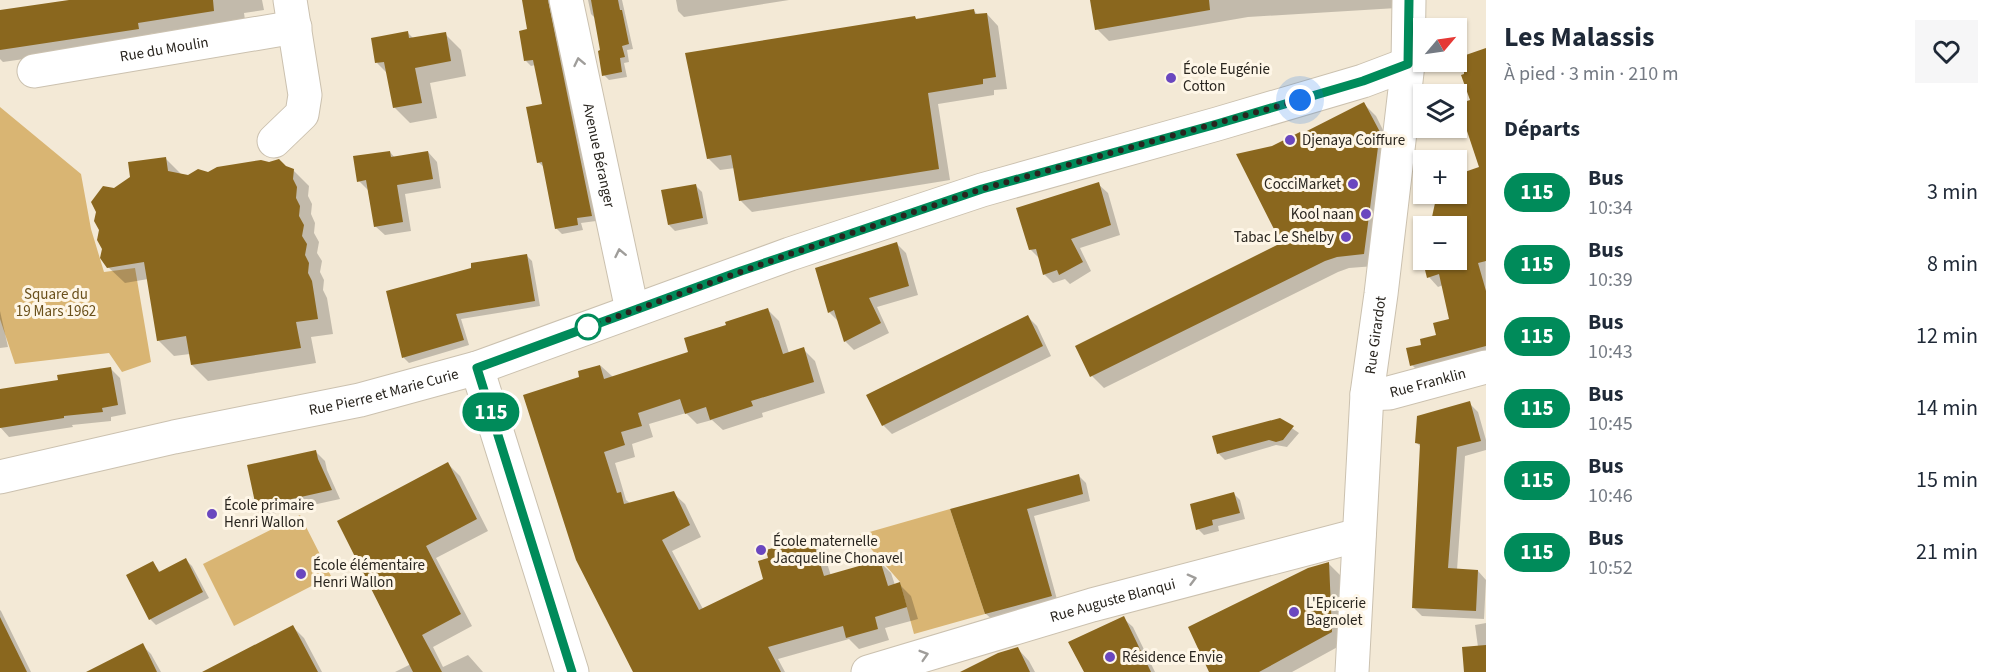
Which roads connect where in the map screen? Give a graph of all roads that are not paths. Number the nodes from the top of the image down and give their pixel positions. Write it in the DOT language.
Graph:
graph roads {
  1 [pos="566,0"];
  2 [pos="1409,0"];
  3 [pos="292,13"];
  4 [pos="1408,64"];
  5 [pos="34,71"];
  6 [pos="274,141"];
  7 [pos="632,310"];
  8 [pos="1486,367"];
  9 [pos="477,368"];
  10 [pos="1367,394"];
  11 [pos="0,477"];
  12 [pos="1359,535"];
  13 [pos="572,672"];
  14 [pos="868,672"];
  15 [pos="1352,672"];
  7 -- 1 [label="street, Avenue Béranger, one-way"];
  2 -- 4 [label="street, Rue Girardot"];
  3 -- 5 [label="street, Rue du Moulin"];
  3 -- 6 [label="street, Rue du Moulin"];
  4 -- 7 [label="street, Rue Pierre et Marie Curie"];
  4 -- 10 [label="street, Rue Girardot"];
  7 -- 9 [label="street, Rue Pierre et Marie Curie"];
  8 -- 10 [label="street, Rue Franklin"];
  9 -- 11 [label="street, Rue Pierre et Marie Curie"];
  9 -- 13 [label="street"];
  10 -- 12 [label="street, Rue Girardot"];
  14 -- 12 [label="street, Rue Auguste Blanqui, one-way"];
  12 -- 15 [label="street, Rue Girardot"];
}
